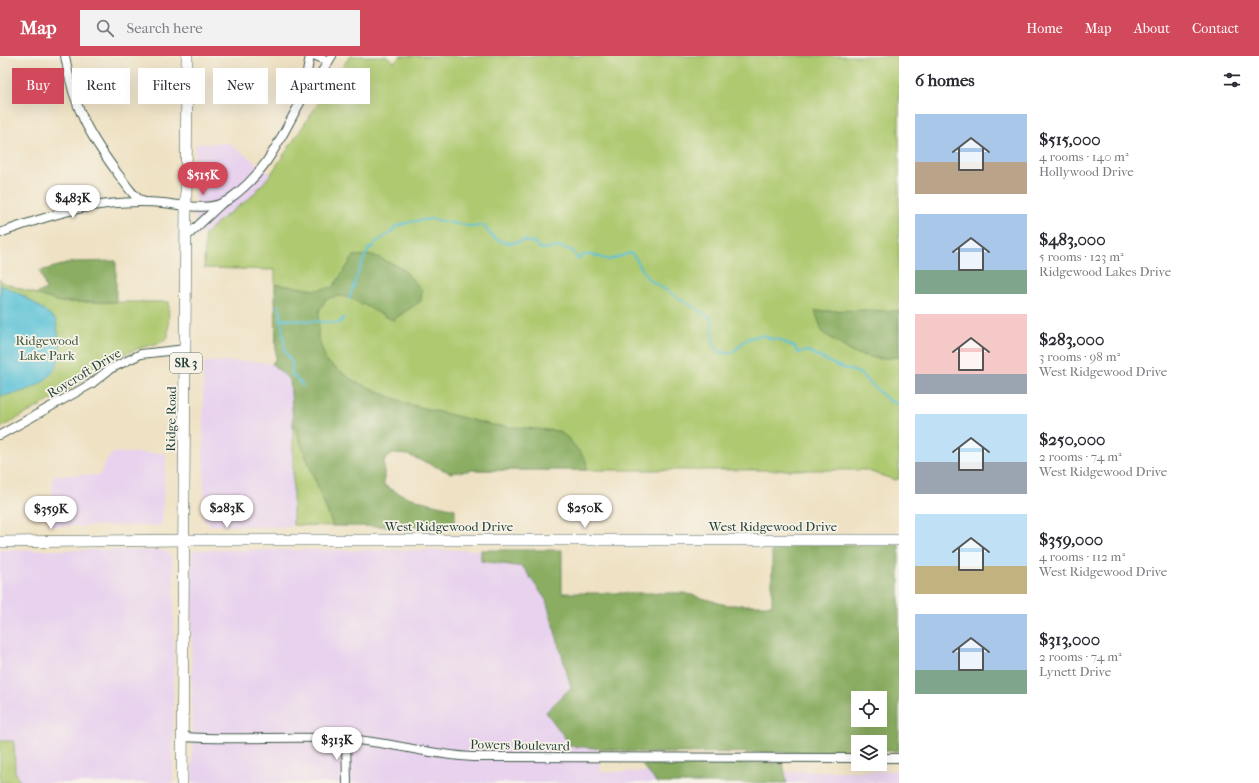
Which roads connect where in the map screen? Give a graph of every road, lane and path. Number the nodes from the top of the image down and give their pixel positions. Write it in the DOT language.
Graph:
graph roads {
  1 [pos="65,56"];
  2 [pos="188,56"];
  3 [pos="310,56"];
  4 [pos="316,56"];
  5 [pos="330,59"];
  6 [pos="308,68"];
  7 [pos="324,68"];
  8 [pos="299,104"];
  9 [pos="145,202"];
  10 [pos="222,204"];
  11 [pos="186,205"];
  12 [pos="0,233"];
  13 [pos="186,237"];
  14 [pos="186,349"];
  15 [pos="0,435"];
  16 [pos="184,540"];
  17 [pos="899,540"];
  18 [pos="0,542"];
  19 [pos="183,738"];
  20 [pos="346,738"];
  21 [pos="851,758"];
  22 [pos="887,758"];
  23 [pos="899,758"];
  24 [pos="182,783"];
  25 [pos="347,783"];
  1 -- 9 [label="street"];
  2 -- 11 [label="main road, Ridge Road / SR 3"];
  3 -- 6 [label="street"];
  4 -- 5 [label="street"];
  5 -- 7 [label="street"];
  8 -- 10 [label="street"];
  9 -- 11 [label="street"];
  9 -- 12 [label="street"];
  10 -- 11 [label="street"];
  10 -- 13 [label="street"];
  11 -- 13 [label="main road, Ridge Road / SR 3"];
  13 -- 14 [label="main road, Ridge Road / SR 3"];
  14 -- 15 [label="street, Roycroft Drive"];
  14 -- 16 [label="main road, Ridge Road / SR 3"];
  16 -- 17 [label="main road, West Ridgewood Drive"];
  16 -- 18 [label="main road, West Ridgewood Drive"];
  16 -- 19 [label="main road, Ridge Road / SR 3"];
  19 -- 20 [label="street, Powers Boulevard"];
  19 -- 24 [label="main road, Ridge Road / SR 3"];
  20 -- 21 [label="street, Powers Boulevard"];
  20 -- 25 [label="street"];
  22 -- 23 [label="street"];
}
